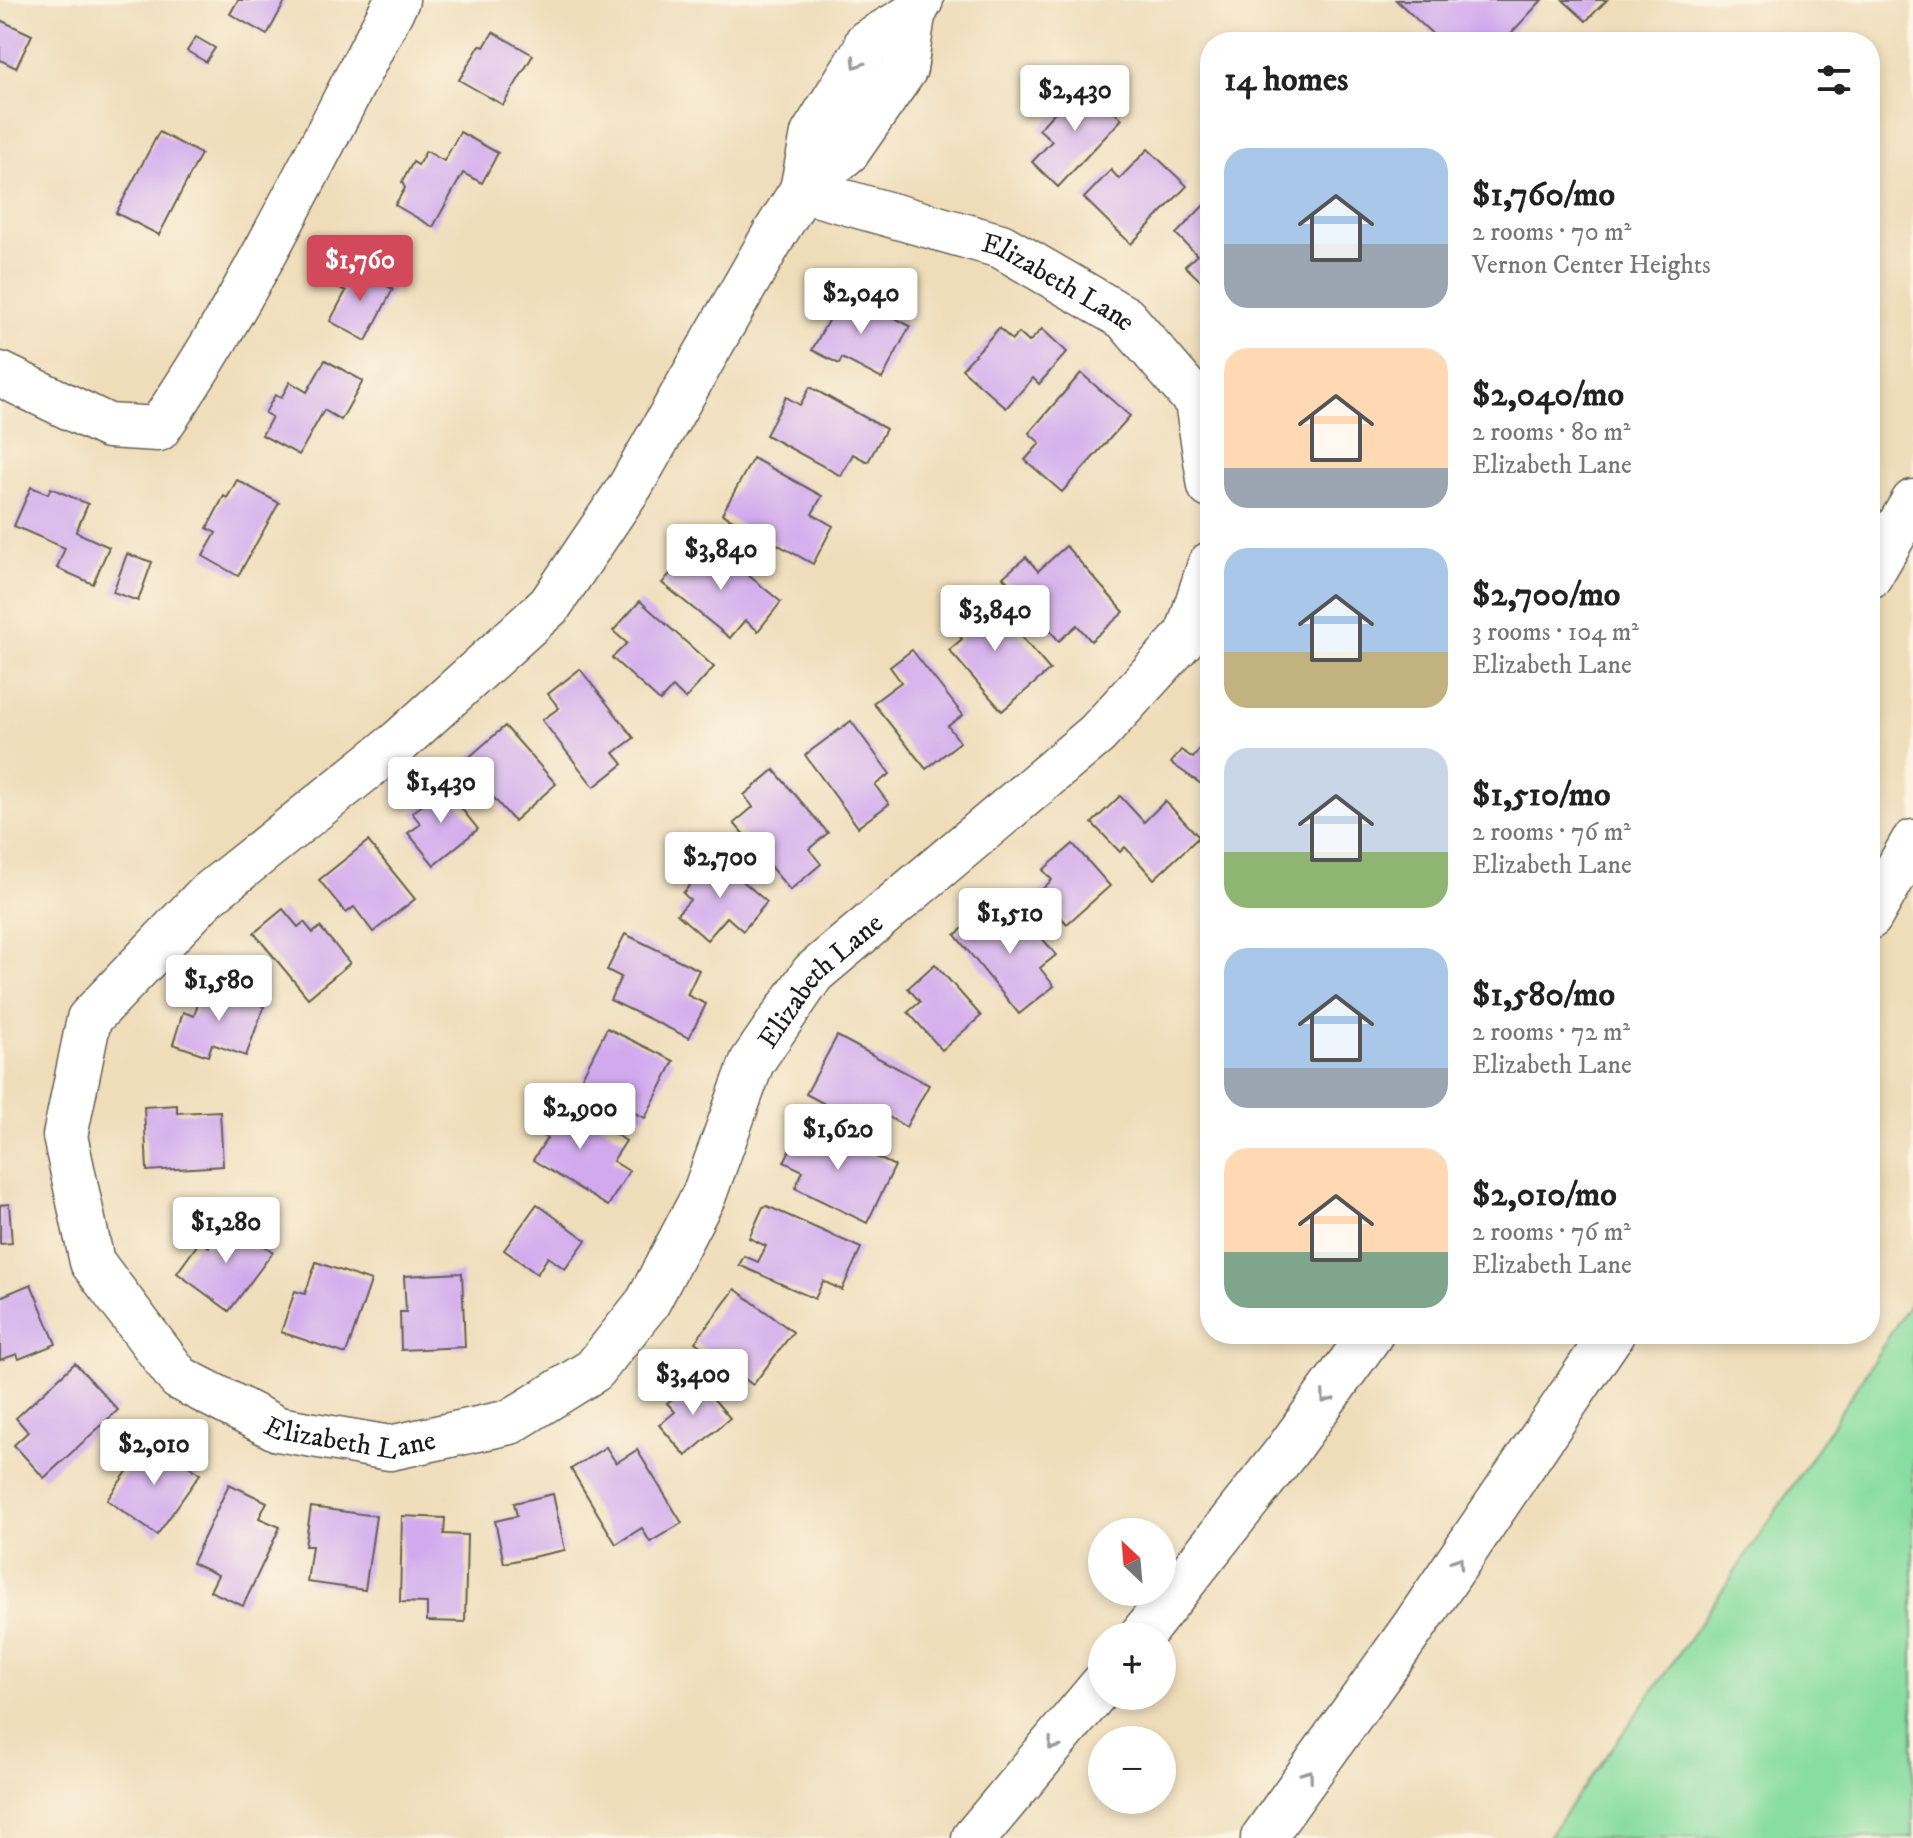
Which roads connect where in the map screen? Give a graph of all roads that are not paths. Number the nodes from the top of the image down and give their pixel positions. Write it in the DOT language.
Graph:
graph roads {
  1 [pos="397,0"];
  2 [pos="917,8"];
  3 [pos="802,190"];
  4 [pos="0,374"];
  5 [pos="1200,421"];
  6 [pos="1913,502"];
  7 [pos="1880,559"];
  8 [pos="1200,595"];
  9 [pos="1913,842"];
  10 [pos="1880,900"];
  11 [pos="1364,1344"];
  12 [pos="1605,1344"];
  13 [pos="1152,1622"];
  14 [pos="1088,1702"];
  15 [pos="974,1838"];
  16 [pos="1263,1838"];
  1 -- 4 [label="main road"];
  2 -- 3 [label="main road, Elizabeth Lane"];
  3 -- 5 [label="main road, Elizabeth Lane"];
  3 -- 8 [label="main road, Elizabeth Lane"];
  6 -- 7 [label="main road"];
  9 -- 10 [label="main road"];
  11 -- 13 [label="main road, one-way"];
  16 -- 12 [label="main road, one-way"];
  14 -- 15 [label="main road, one-way"];
}
